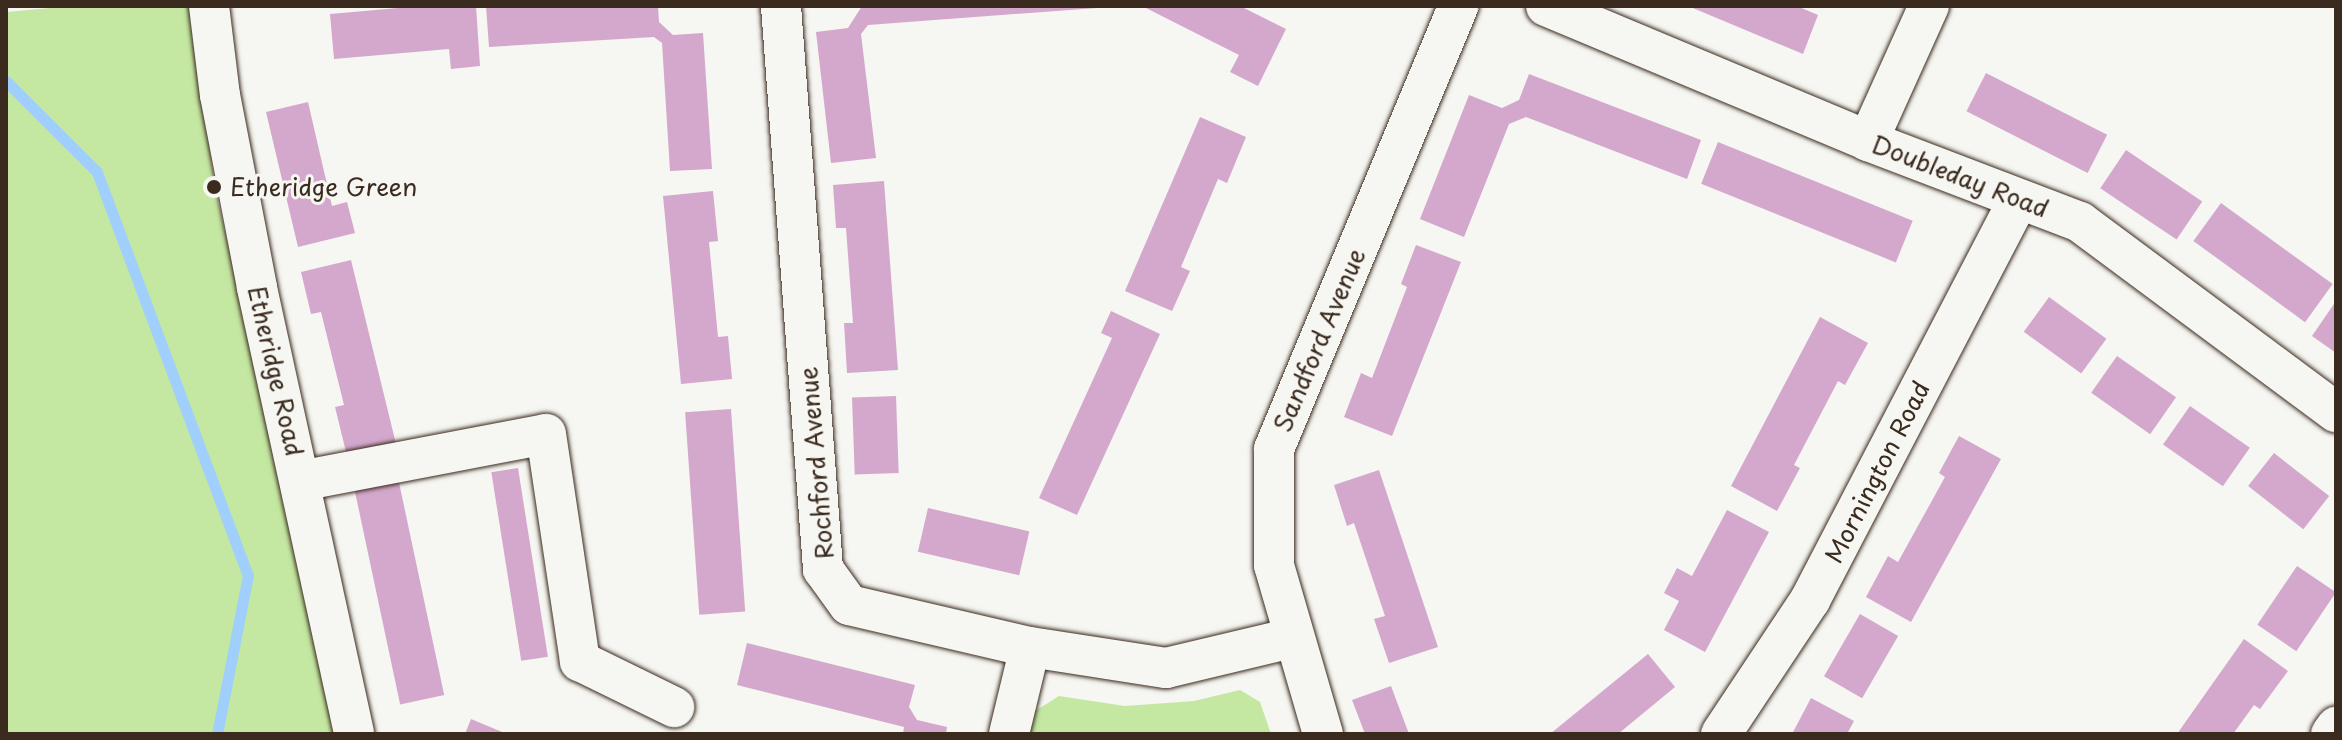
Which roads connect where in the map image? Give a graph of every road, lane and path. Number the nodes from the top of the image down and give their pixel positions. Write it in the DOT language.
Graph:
graph roads {
  1 [pos="209,6"];
  2 [pos="781,6"];
  3 [pos="1458,6"];
  4 [pos="1546,6"];
  5 [pos="1929,6"];
  6 [pos="1868,141"];
  7 [pos="2018,200"];
  8 [pos="2336,412"];
  9 [pos="300,481"];
  10 [pos="1292,638"];
  11 [pos="1030,647"];
  12 [pos="674,707"];
  13 [pos="2336,727"];
  14 [pos="354,734"];
  15 [pos="1009,734"];
  16 [pos="1323,734"];
  17 [pos="1721,734"];
  18 [pos="2331,734"];
  1 -- 9 [label="street, Etheridge Road"];
  2 -- 11 [label="street, Rochford Avenue"];
  3 -- 10 [label="street, Sandford Avenue"];
  4 -- 6 [label="street, Doubleday Road"];
  5 -- 6 [label="street"];
  6 -- 7 [label="street, Doubleday Road"];
  7 -- 8 [label="street, Doubleday Road"];
  7 -- 17 [label="street, Mornington Road"];
  9 -- 12 [label="street"];
  9 -- 14 [label="street, Etheridge Road"];
  10 -- 11 [label="street, Rochford Avenue"];
  10 -- 16 [label="street, Sandford Avenue"];
  11 -- 15 [label="street"];
  13 -- 18 [label="street"];
}
